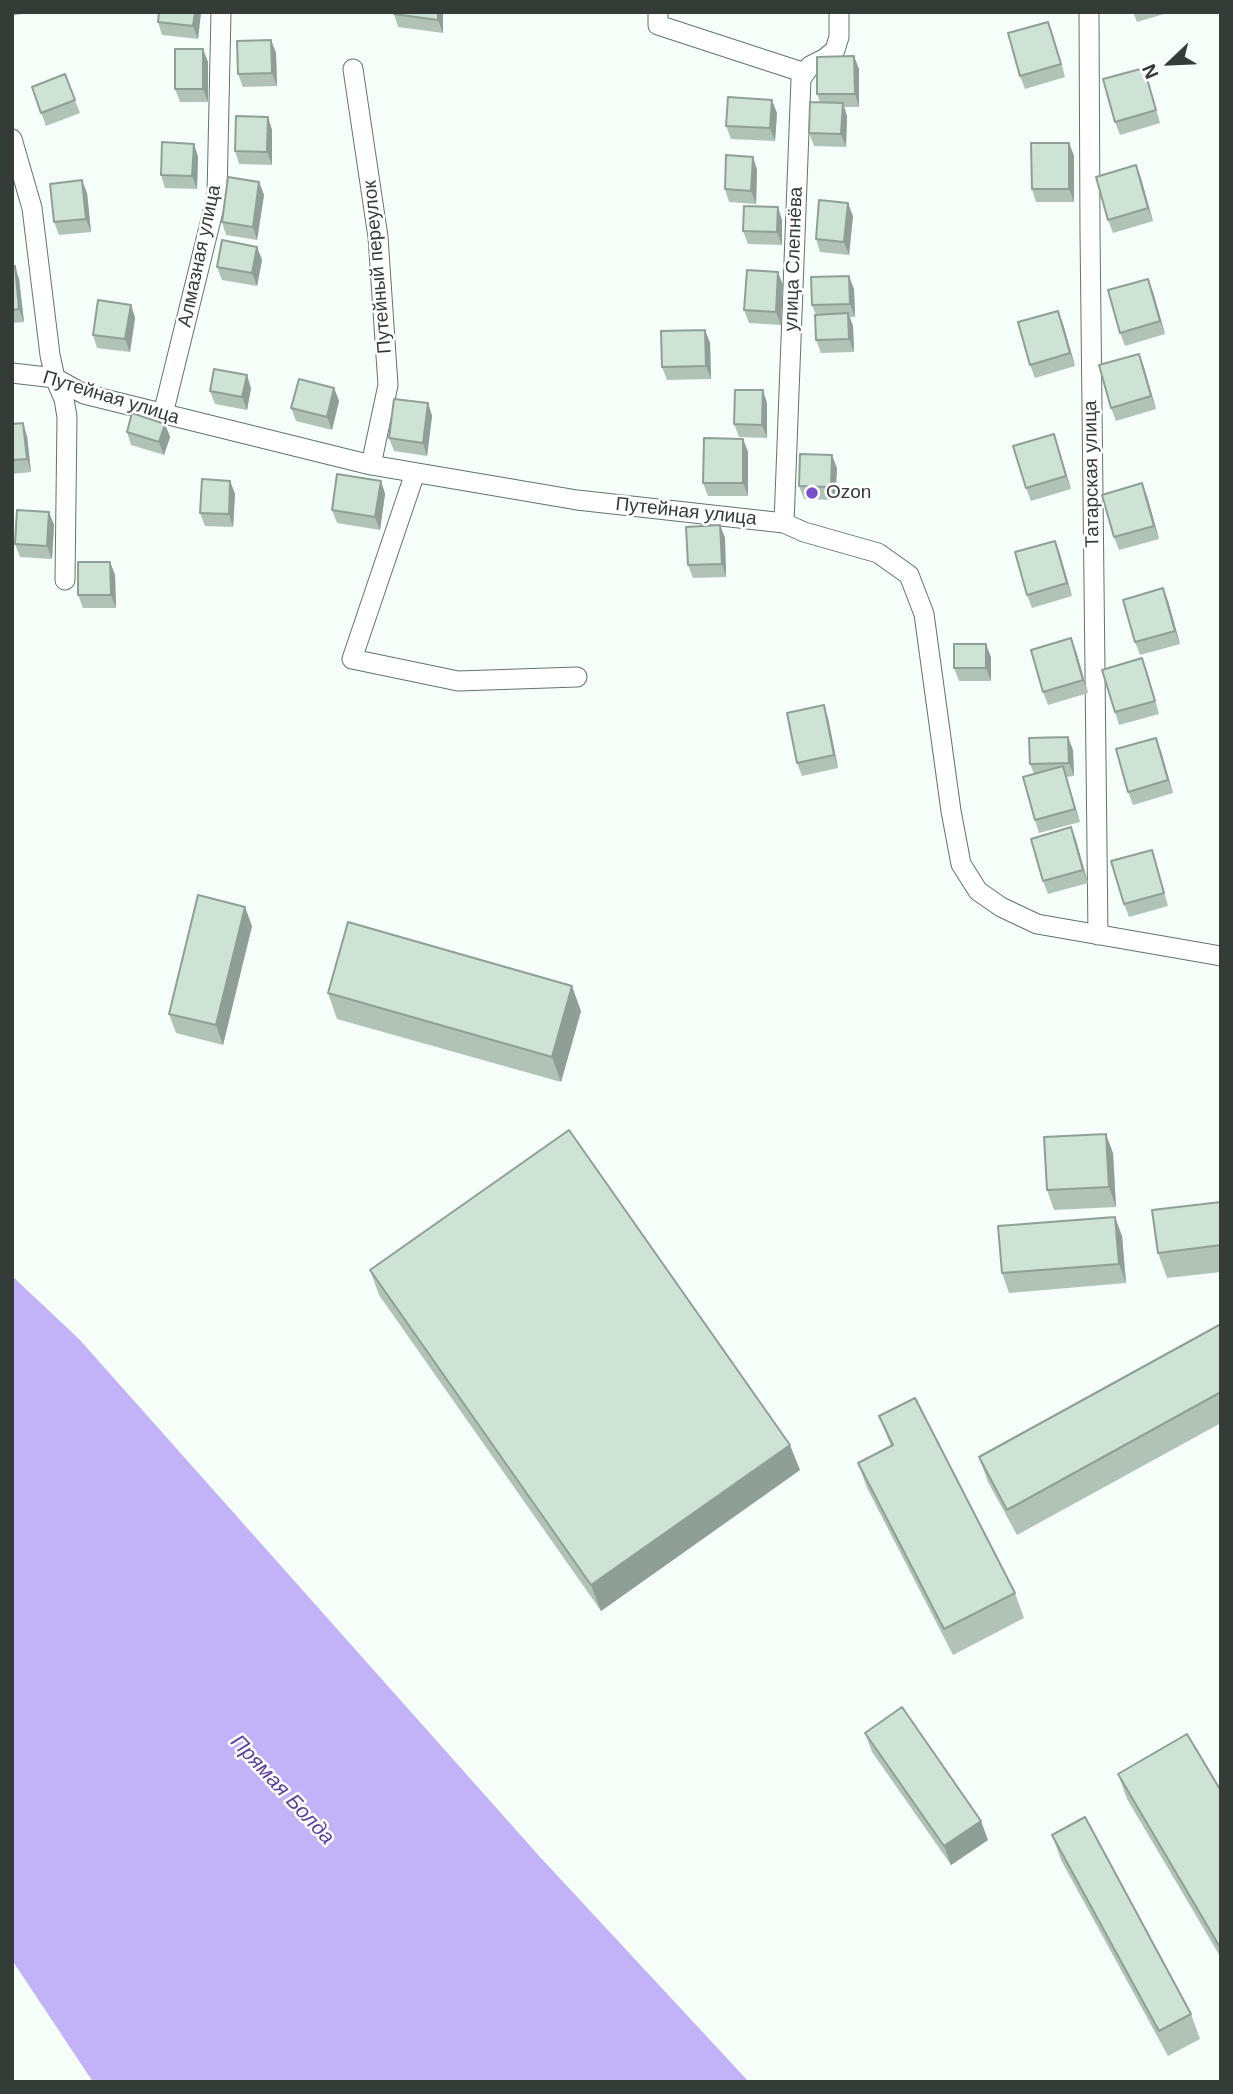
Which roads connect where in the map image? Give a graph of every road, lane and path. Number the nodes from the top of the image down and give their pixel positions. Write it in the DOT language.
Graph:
graph roads {
  1 [pos="220,12"];
  2 [pos="658,12"];
  3 [pos="839,12"];
  4 [pos="1089,12"];
  5 [pos="353,69"];
  6 [pos="805,73"];
  7 [pos="12,139"];
  8 [pos="12,373"];
  9 [pos="55,378"];
  10 [pos="163,414"];
  11 [pos="371,465"];
  12 [pos="415,473"];
  13 [pos="783,523"];
  14 [pos="65,580"];
  15 [pos="577,677"];
  16 [pos="1098,935"];
  17 [pos="1221,956"];
  1 -- 10 [label="street, Алмазная улица"];
  2 -- 6 [label="street"];
  3 -- 6 [label="street"];
  4 -- 16 [label="street, Татарская улица"];
  5 -- 11 [label="street, Путейный переулок"];
  6 -- 13 [label="street, улица Слепнёва"];
  7 -- 9 [label="street"];
  8 -- 9 [label="street, Путейная улица"];
  9 -- 10 [label="street, Путейная улица"];
  9 -- 14 [label="street"];
  10 -- 11 [label="street, Путейная улица"];
  11 -- 12 [label="street, Путейная улица"];
  12 -- 13 [label="street, Путейная улица"];
  12 -- 15 [label="street"];
  13 -- 16 [label="street, Путейная улица"];
  16 -- 17 [label="street, Путейная улица"];
}
